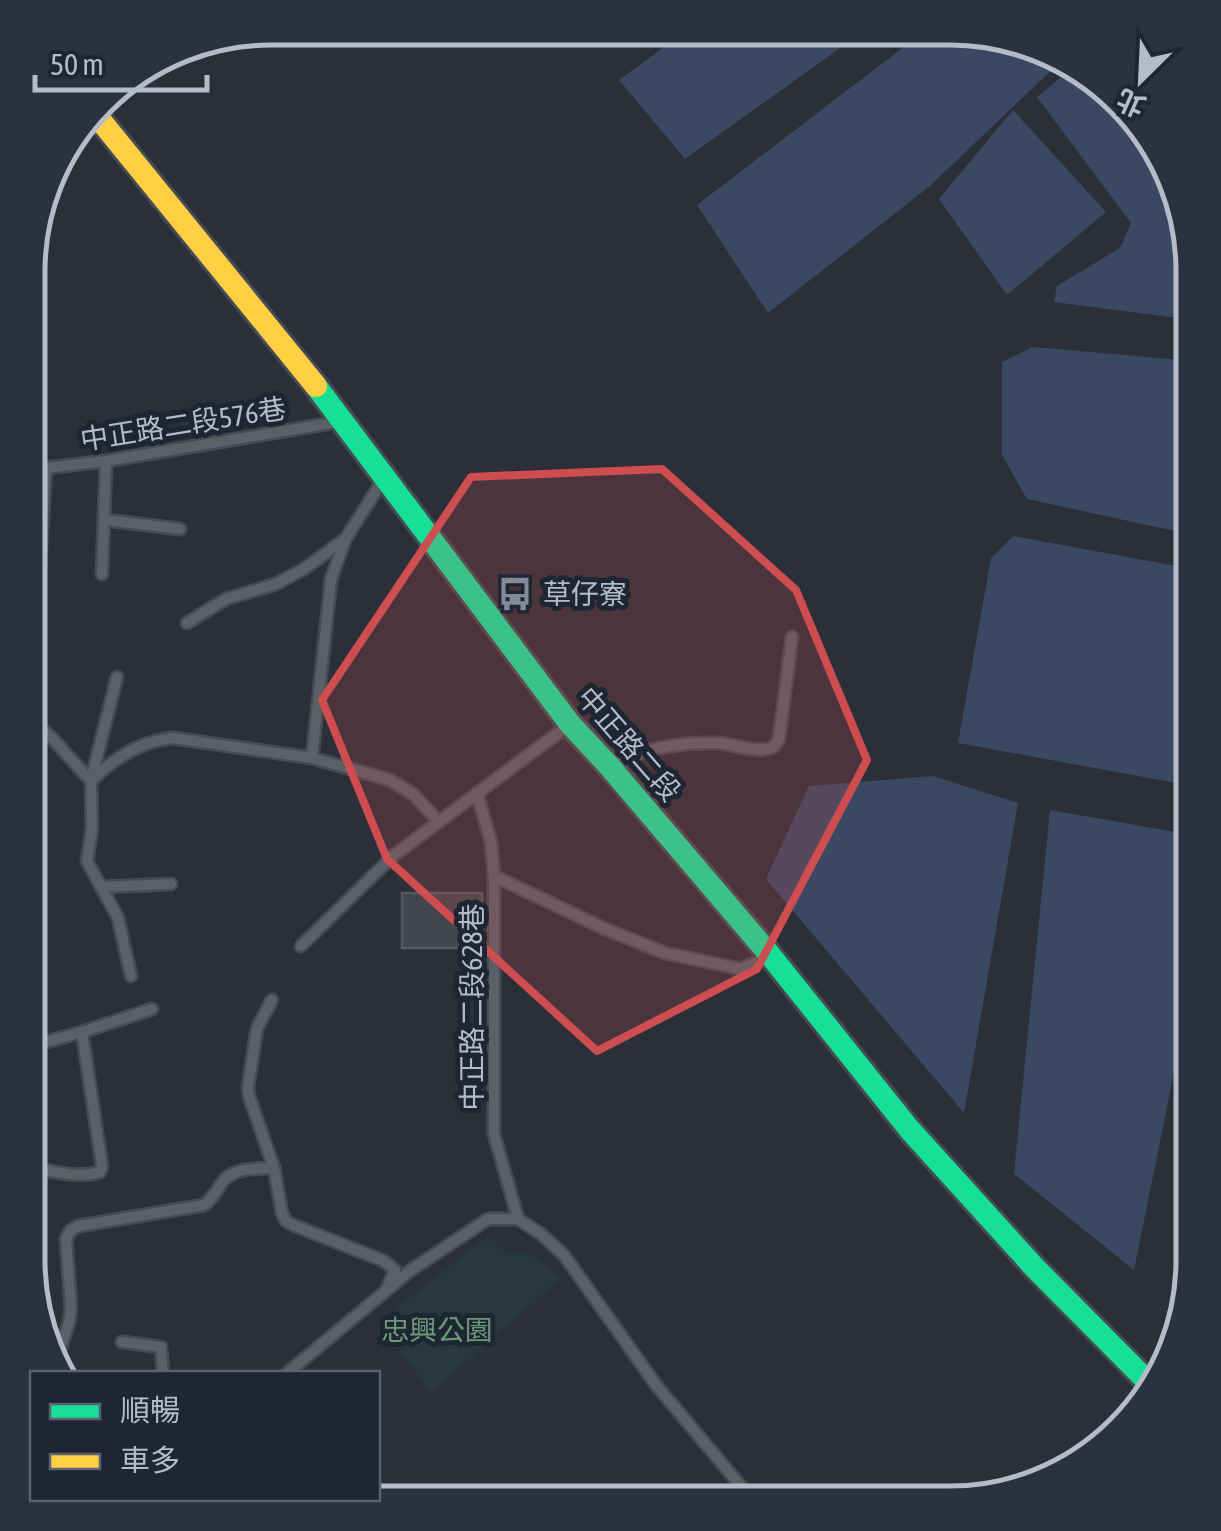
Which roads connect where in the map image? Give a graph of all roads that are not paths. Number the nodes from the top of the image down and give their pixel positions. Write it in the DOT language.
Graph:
graph roads {
  1 [pos="101,122"];
  2 [pos="344,420"];
  3 [pos="106,461"];
  4 [pos="46,468"];
  5 [pos="386,476"];
  6 [pos="45,483"];
  7 [pos="105,520"];
  8 [pos="180,529"];
  9 [pos="346,538"];
  10 [pos="102,574"];
  11 [pos="187,623"];
  12 [pos="792,637"];
  13 [pos="117,677"];
  14 [pos="570,724"];
  15 [pos="45,733"];
  16 [pos="312,758"];
  17 [pos="610,767"];
  18 [pos="91,782"];
  19 [pos="477,793"];
  20 [pos="438,821"];
  21 [pos="494,876"];
  22 [pos="171,884"];
  23 [pos="102,886"];
  24 [pos="301,946"];
  25 [pos="770,955"];
  26 [pos="132,976"];
  27 [pos="272,1000"];
  28 [pos="152,1009"];
  29 [pos="82,1032"];
  30 [pos="45,1042"];
  31 [pos="274,1168"];
  32 [pos="45,1170"];
  33 [pos="518,1219"];
  34 [pos="384,1294"];
  35 [pos="122,1342"];
  36 [pos="62,1346"];
  37 [pos="163,1371"];
  38 [pos="290,1371"];
  39 [pos="1143,1377"];
  40 [pos="741,1486"];
  1 -- 2 [label="main road, 中正路二段"];
  2 -- 3 [label="lane, 中正路二段576巷"];
  2 -- 5 [label="main road, 中正路二段"];
  3 -- 4 [label="lane, 中正路二段576巷"];
  3 -- 7 [label="lane"];
  4 -- 6 [label="lane"];
  5 -- 9 [label="lane"];
  5 -- 14 [label="main road, 中正路二段"];
  7 -- 8 [label="lane"];
  7 -- 10 [label="lane"];
  9 -- 11 [label="lane"];
  9 -- 16 [label="lane"];
  12 -- 17 [label="lane"];
  13 -- 18 [label="lane"];
  14 -- 17 [label="main road, 中正路二段"];
  14 -- 19 [label="lane"];
  15 -- 18 [label="lane"];
  16 -- 18 [label="lane"];
  16 -- 20 [label="lane"];
  17 -- 25 [label="main road, 中正路二段"];
  18 -- 23 [label="lane"];
  19 -- 20 [label="lane"];
  19 -- 21 [label="lane, 中正路二段628巷"];
  20 -- 24 [label="lane"];
  21 -- 25 [label="lane"];
  21 -- 33 [label="lane, 中正路二段628巷"];
  22 -- 23 [label="lane"];
  23 -- 26 [label="lane"];
  25 -- 39 [label="main road, 中正路二段"];
  27 -- 31 [label="lane"];
  28 -- 29 [label="lane"];
  29 -- 30 [label="lane"];
  29 -- 32 [label="lane"];
  31 -- 34 [label="lane"];
  31 -- 36 [label="lane"];
  33 -- 34 [label="lane"];
  33 -- 40 [label="lane"];
  34 -- 38 [label="lane"];
  35 -- 37 [label="lane"];
}
